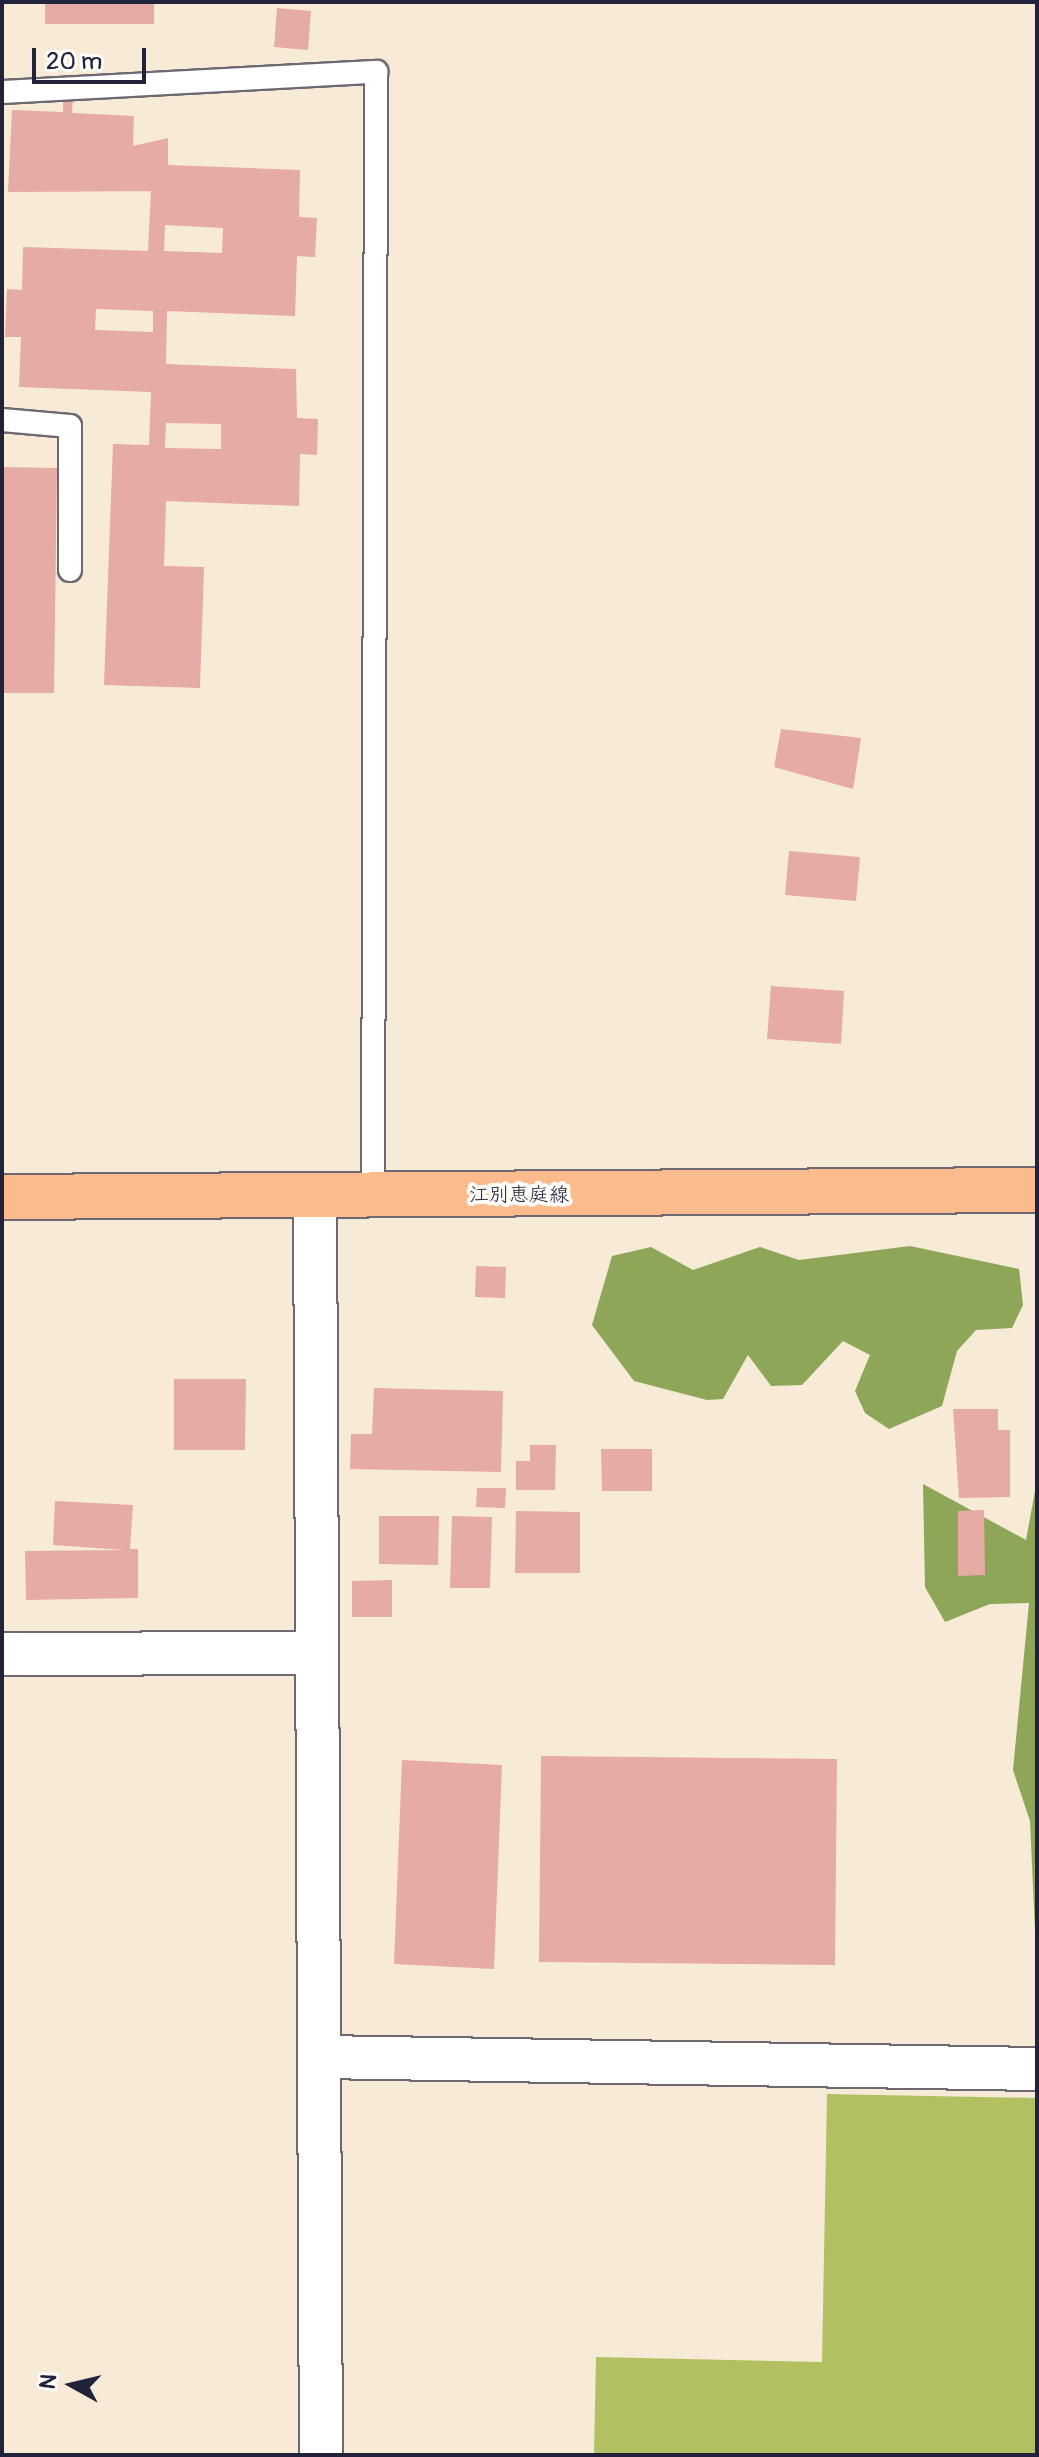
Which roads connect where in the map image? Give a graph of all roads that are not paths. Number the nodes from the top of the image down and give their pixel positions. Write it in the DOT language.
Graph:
graph roads {
  1 [pos="2,92"];
  2 [pos="2,420"];
  3 [pos="70,570"];
  4 [pos="1037,1190"];
  5 [pos="315,1195"];
  6 [pos="373,1195"];
  7 [pos="2,1197"];
  8 [pos="315,1653"];
  9 [pos="2,1654"];
  10 [pos="321,2057"];
  11 [pos="1037,2069"];
  12 [pos="321,2455"];
  1 -- 6 [label="lane"];
  2 -- 3 [label="lane"];
  4 -- 6 [label="main road, 江別恵庭線"];
  5 -- 6 [label="main road, 江別恵庭線"];
  5 -- 7 [label="main road, 江別恵庭線"];
  5 -- 8 [label="street"];
  8 -- 9 [label="street"];
  8 -- 10 [label="street"];
  10 -- 11 [label="street"];
  10 -- 12 [label="street"];
}
